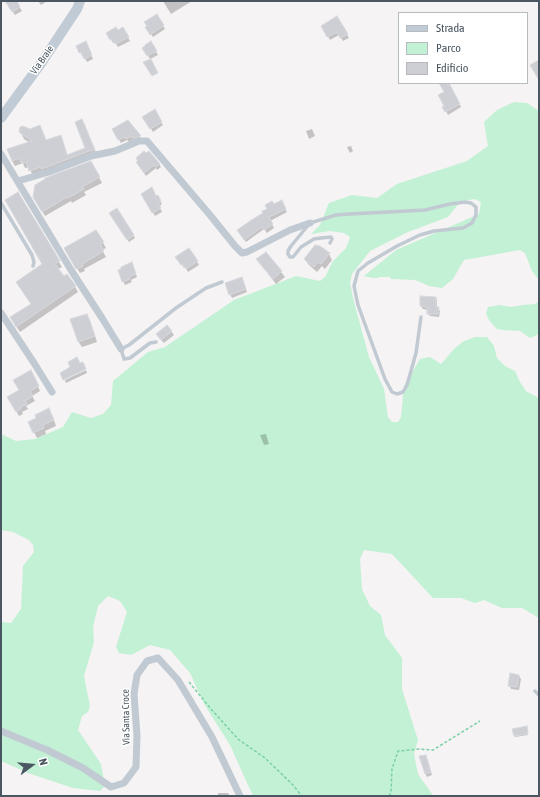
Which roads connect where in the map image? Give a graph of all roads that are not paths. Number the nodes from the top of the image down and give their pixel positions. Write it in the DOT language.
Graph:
graph roads {
  1 [pos="80,1"];
  2 [pos="1,118"];
  3 [pos="1,154"];
  4 [pos="18,181"];
  5 [pos="1,203"];
  6 [pos="310,223"];
  7 [pos="330,243"];
  8 [pos="33,266"];
  9 [pos="222,282"];
  10 [pos="1,313"];
  11 [pos="421,317"];
  12 [pos="156,342"];
  13 [pos="120,349"];
  14 [pos="52,392"];
  15 [pos="536,691"];
  16 [pos="539,695"];
  17 [pos="1,731"];
  18 [pos="240,796"];
  1 -- 2 [label="street, Via Braie"];
  3 -- 4 [label="street"];
  4 -- 6 [label="street"];
  4 -- 13 [label="street"];
  5 -- 8 [label="lane"];
  6 -- 7 [label="lane"];
  6 -- 11 [label="lane"];
  9 -- 13 [label="lane"];
  10 -- 14 [label="street"];
  12 -- 13 [label="lane"];
  15 -- 16 [label="lane"];
  17 -- 18 [label="street, Via Santa Croce"];
}
